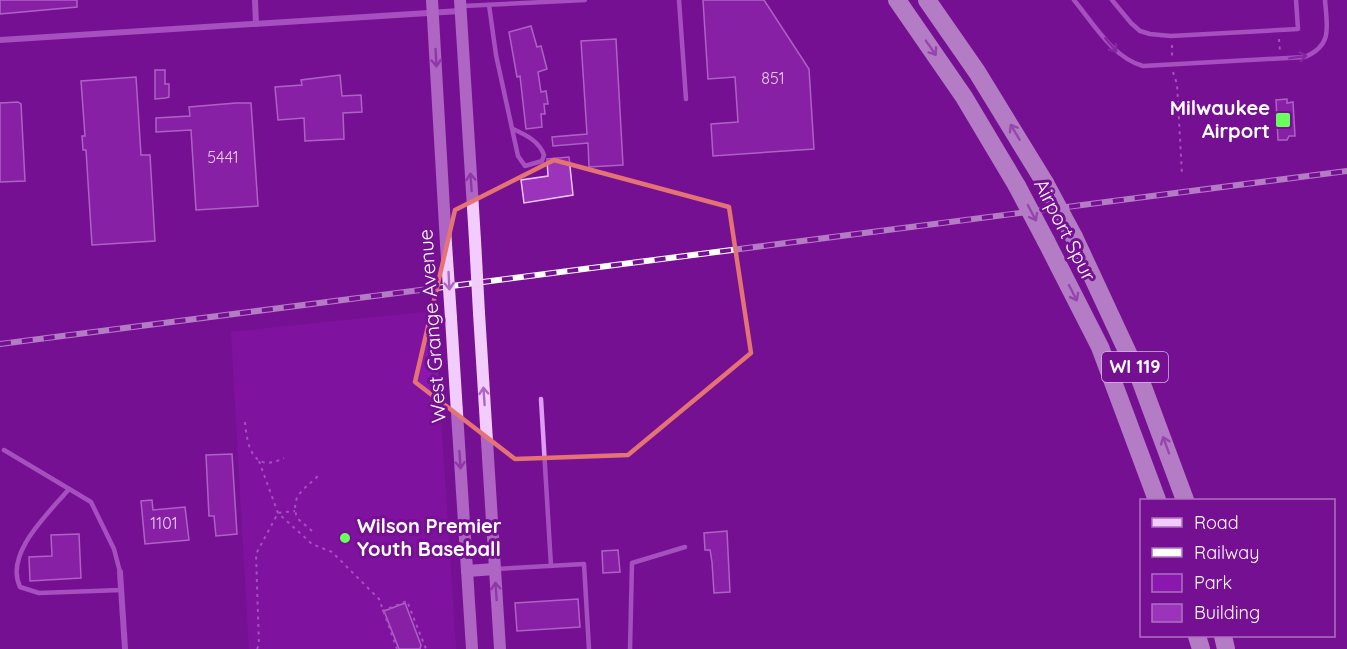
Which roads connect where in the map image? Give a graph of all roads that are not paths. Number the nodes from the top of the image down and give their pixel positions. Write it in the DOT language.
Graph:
graph roads {
  1 [pos="255,0"];
  2 [pos="585,0"];
  3 [pos="680,0"];
  4 [pos="897,0"];
  5 [pos="927,0"];
  6 [pos="1074,0"];
  7 [pos="1112,0"];
  8 [pos="1296,0"];
  9 [pos="1325,0"];
  10 [pos="489,5"];
  11 [pos="432,6"];
  12 [pos="460,6"];
  13 [pos="256,24"];
  14 [pos="0,40"];
  15 [pos="686,99"];
  16 [pos="513,129"];
  17 [pos="541,399"];
  18 [pos="4,450"];
  19 [pos="69,489"];
  20 [pos="1156,499"];
  21 [pos="1184,499"];
  22 [pos="685,547"];
  23 [pos="551,566"];
  24 [pos="495,569"];
  25 [pos="467,571"];
  26 [pos="120,572"];
  27 [pos="121,590"];
  28 [pos="125,649"];
  29 [pos="472,649"];
  30 [pos="500,649"];
  31 [pos="590,649"];
  32 [pos="630,649"];
  1 -- 13 [label="street"];
  2 -- 10 [label="lane"];
  3 -- 15 [label="lane"];
  4 -- 20 [label="highway, Airport Spur / WI 119, one-way, bridge"];
  21 -- 5 [label="highway, Airport Spur / WI 119, one-way, bridge"];
  6 -- 9 [label="lane, one-way"];
  7 -- 8 [label="lane"];
  10 -- 12 [label="lane"];
  10 -- 16 [label="lane"];
  11 -- 12 [label="street"];
  11 -- 13 [label="street"];
  11 -- 25 [label="street, West Grange Avenue, one-way, bridge"];
  24 -- 12 [label="street, one-way, bridge"];
  13 -- 14 [label="street"];
  16 -- 16 [label="lane"];
  17 -- 23 [label="lane"];
  18 -- 19 [label="lane"];
  19 -- 26 [label="lane"];
  19 -- 27 [label="lane"];
  22 -- 32 [label="lane"];
  23 -- 24 [label="lane"];
  23 -- 31 [label="lane"];
  24 -- 25 [label="street"];
  30 -- 24 [label="street, one-way"];
  25 -- 29 [label="street, West Grange Avenue"];
  26 -- 27 [label="street"];
  27 -- 28 [label="street"];
}
